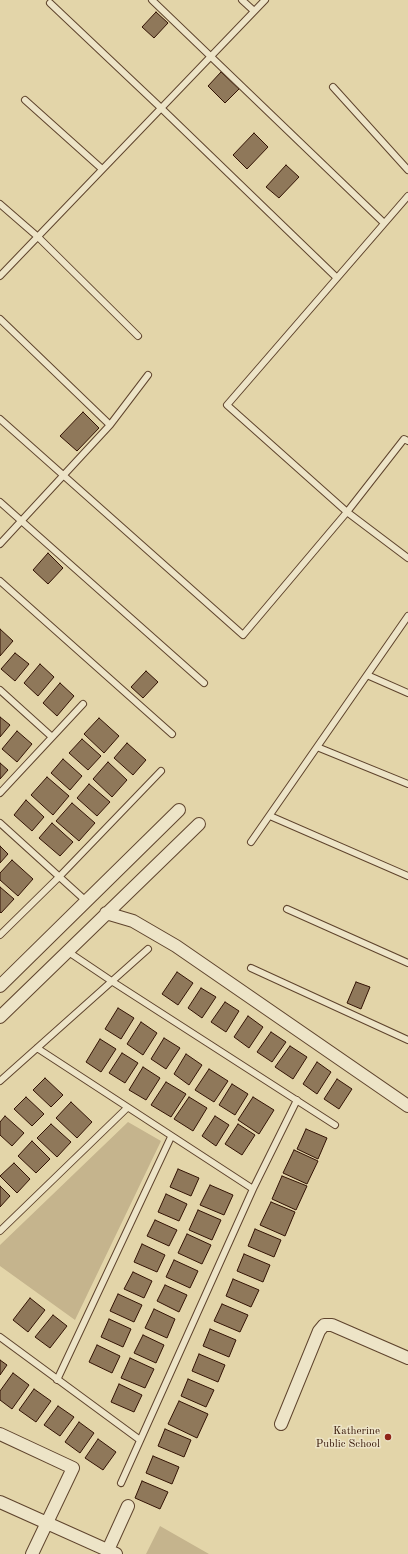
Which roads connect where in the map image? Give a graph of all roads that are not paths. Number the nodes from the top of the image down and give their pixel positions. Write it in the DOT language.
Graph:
graph roads {
  1 [pos="152,0"];
  2 [pos="242,0"];
  3 [pos="265,0"];
  4 [pos="50,3"];
  5 [pos="254,11"];
  6 [pos="211,56"];
  7 [pos="333,87"];
  8 [pos="26,100"];
  9 [pos="161,108"];
  10 [pos="102,169"];
  11 [pos="408,170"];
  12 [pos="408,196"];
  13 [pos="0,204"];
  14 [pos="384,223"];
  15 [pos="38,237"];
  16 [pos="0,276"];
  17 [pos="337,278"];
  18 [pos="0,319"];
  19 [pos="138,336"];
  20 [pos="148,374"];
  21 [pos="0,419"];
  22 [pos="110,425"];
  23 [pos="408,441"];
  24 [pos="63,476"];
  25 [pos="0,502"];
  26 [pos="347,512"];
  27 [pos="21,521"];
  28 [pos="0,544"];
  29 [pos="408,558"];
  30 [pos="0,581"];
  31 [pos="408,616"];
  32 [pos="367,675"];
  33 [pos="204,683"];
  34 [pos="0,690"];
  35 [pos="408,693"];
  36 [pos="83,704"];
  37 [pos="172,734"];
  38 [pos="52,737"];
  39 [pos="318,747"];
  40 [pos="161,771"];
  41 [pos="408,784"];
  42 [pos="0,793"];
  43 [pos="179,810"];
  44 [pos="270,816"];
  45 [pos="0,823"];
  46 [pos="199,824"];
  47 [pos="252,842"];
  48 [pos="408,876"];
  49 [pos="59,877"];
  50 [pos="86,901"];
  51 [pos="287,909"];
  52 [pos="106,913"];
  53 [pos="0,935"];
  54 [pos="148,949"];
  55 [pos="67,951"];
  56 [pos="408,963"];
  57 [pos="251,968"];
  58 [pos="113,982"];
  59 [pos="0,986"];
  60 [pos="0,1017"];
  61 [pos="408,1040"];
  62 [pos="37,1048"];
  63 [pos="0,1081"];
  64 [pos="297,1100"];
  65 [pos="407,1102"];
  66 [pos="127,1108"];
  67 [pos="335,1125"];
  68 [pos="171,1137"];
  69 [pos="253,1189"];
  70 [pos="0,1231"];
  71 [pos="0,1337"];
  72 [pos="408,1358"];
  73 [pos="57,1380"];
  74 [pos="281,1424"];
  75 [pos="0,1434"];
  76 [pos="140,1440"];
  77 [pos="121,1483"];
  78 [pos="0,1502"];
  79 [pos="128,1506"];
  80 [pos="47,1523"];
  81 [pos="112,1552"];
  82 [pos="32,1554"];
  1 -- 6 [label="lane"];
  2 -- 5 [label="lane"];
  3 -- 5 [label="lane"];
  4 -- 9 [label="lane"];
  5 -- 6 [label="lane"];
  6 -- 9 [label="lane"];
  6 -- 14 [label="lane"];
  7 -- 11 [label="lane"];
  8 -- 10 [label="lane"];
  9 -- 10 [label="lane"];
  9 -- 17 [label="lane"];
  10 -- 15 [label="lane"];
  12 -- 14 [label="lane"];
  13 -- 15 [label="lane"];
  14 -- 17 [label="lane"];
  15 -- 16 [label="lane"];
  15 -- 19 [label="lane"];
  17 -- 26 [label="lane"];
  18 -- 22 [label="lane"];
  20 -- 22 [label="lane"];
  21 -- 24 [label="lane"];
  22 -- 24 [label="lane"];
  23 -- 26 [label="lane"];
  24 -- 26 [label="lane"];
  24 -- 27 [label="lane"];
  25 -- 27 [label="lane"];
  26 -- 29 [label="lane"];
  27 -- 28 [label="lane"];
  27 -- 33 [label="lane"];
  30 -- 37 [label="lane"];
  31 -- 32 [label="lane"];
  32 -- 35 [label="lane"];
  32 -- 39 [label="lane"];
  34 -- 38 [label="lane"];
  36 -- 38 [label="lane"];
  38 -- 42 [label="lane"];
  39 -- 41 [label="lane"];
  39 -- 44 [label="lane"];
  40 -- 49 [label="lane"];
  43 -- 50 [label="street"];
  44 -- 47 [label="lane"];
  44 -- 48 [label="lane"];
  45 -- 49 [label="lane"];
  46 -- 52 [label="street"];
  49 -- 50 [label="lane"];
  49 -- 53 [label="lane"];
  50 -- 59 [label="street"];
  51 -- 56 [label="lane"];
  52 -- 55 [label="street"];
  52 -- 65 [label="street"];
  54 -- 58 [label="lane"];
  55 -- 58 [label="lane"];
  55 -- 60 [label="street"];
  57 -- 61 [label="lane"];
  58 -- 62 [label="lane"];
  58 -- 64 [label="lane"];
  62 -- 63 [label="lane"];
  62 -- 66 [label="lane"];
  64 -- 67 [label="lane"];
  64 -- 69 [label="lane"];
  66 -- 68 [label="lane"];
  66 -- 70 [label="lane"];
  68 -- 69 [label="lane"];
  68 -- 73 [label="lane"];
  69 -- 76 [label="lane"];
  71 -- 73 [label="lane"];
  72 -- 74 [label="street"];
  73 -- 76 [label="lane"];
  75 -- 80 [label="street"];
  76 -- 77 [label="lane"];
  78 -- 80 [label="street"];
  79 -- 81 [label="street"];
  80 -- 81 [label="street"];
  80 -- 82 [label="street"];
}
